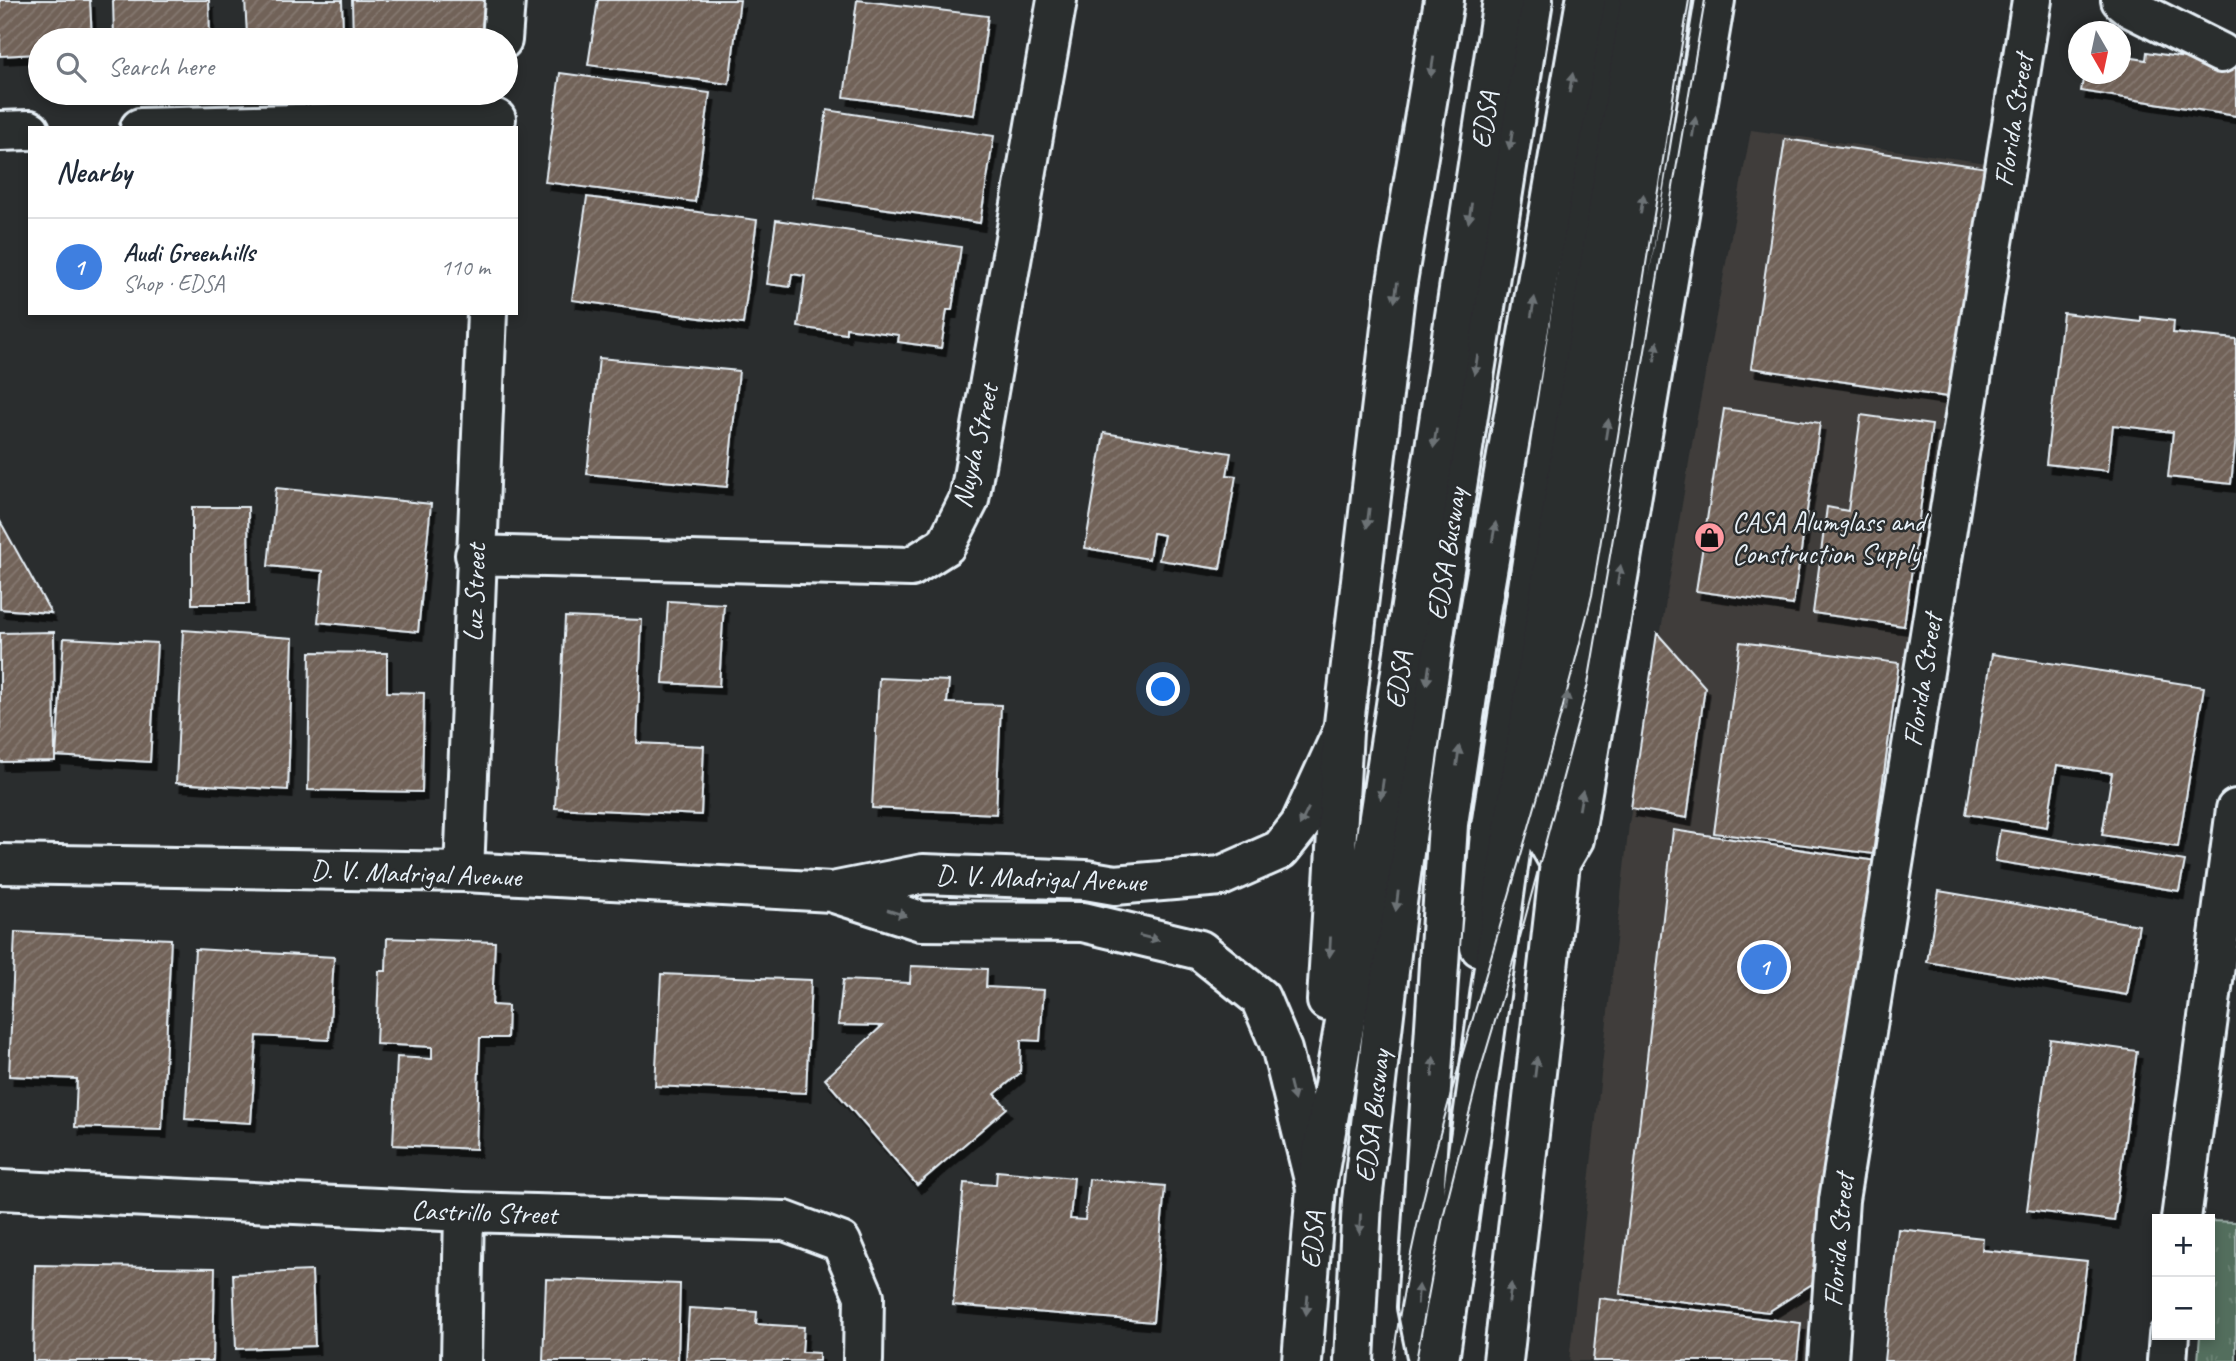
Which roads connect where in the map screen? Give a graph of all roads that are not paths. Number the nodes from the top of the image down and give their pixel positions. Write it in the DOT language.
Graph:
graph roads {
  1 [pos="505,0"];
  2 [pos="1058,0"];
  3 [pos="1444,0"];
  4 [pos="1503,0"];
  5 [pos="1532,0"];
  6 [pos="1586,0"];
  7 [pos="1619,0"];
  8 [pos="1640,0"];
  9 [pos="1672,0"];
  10 [pos="1715,0"];
  11 [pos="2032,0"];
  12 [pos="2121,0"];
  13 [pos="503,28"];
  14 [pos="2221,53"];
  15 [pos="496,113"];
  16 [pos="188,126"];
  17 [pos="28,130"];
  18 [pos="0,131"];
  19 [pos="486,315"];
  20 [pos="1615,492"];
  21 [pos="475,555"];
  22 [pos="1424,604"];
  23 [pos="1343,732"];
  24 [pos="2236,809"];
  25 [pos="1501,836"];
  26 [pos="0,864"];
  27 [pos="464,872"];
  28 [pos="832,892"];
  29 [pos="1316,1188"];
  30 [pos="0,1190"];
  31 [pos="464,1212"];
  32 [pos="2182,1214"];
  33 [pos="2168,1340"];
  34 [pos="461,1361"];
  35 [pos="863,1361"];
  36 [pos="1302,1361"];
  37 [pos="1354,1361"];
  38 [pos="1428,1361"];
  39 [pos="1439,1361"];
  40 [pos="1503,1361"];
  41 [pos="1828,1361"];
  42 [pos="2166,1361"];
  1 -- 13 [label="main road"];
  2 -- 21 [label="main road, Nuyda Street"];
  3 -- 23 [label="main road, one-way"];
  4 -- 22 [label="main road, EDSA, one-way"];
  5 -- 22 [label="main road, EDSA Busway, one-way"];
  38 -- 6 [label="main road, one-way"];
  7 -- 25 [label="main road"];
  8 -- 25 [label="main road"];
  20 -- 9 [label="main road, one-way"];
  20 -- 10 [label="main road, one-way"];
  11 -- 41 [label="main road, Florida Street"];
  12 -- 14 [label="main road"];
  15 -- 16 [label="main road"];
  17 -- 18 [label="main road"];
  19 -- 21 [label="main road, Luz Street"];
  40 -- 20 [label="main road, one-way"];
  21 -- 27 [label="main road, Luz Street"];
  22 -- 29 [label="main road, EDSA, one-way"];
  22 -- 37 [label="main road, EDSA Busway, one-way"];
  23 -- 28 [label="main road, D. V. Madrigal Avenue, one-way"];
  23 -- 29 [label="main road, one-way"];
  24 -- 32 [label="main road"];
  25 -- 39 [label="main road"];
  26 -- 27 [label="main road, D. V. Madrigal Avenue"];
  27 -- 28 [label="main road, D. V. Madrigal Avenue"];
  28 -- 29 [label="main road, D. V. Madrigal Avenue, one-way"];
  29 -- 36 [label="main road, EDSA, one-way"];
  30 -- 31 [label="main road, Castrillo Street"];
  31 -- 34 [label="main road"];
  31 -- 35 [label="main road, Castrillo Street"];
  33 -- 42 [label="main road"];
}
